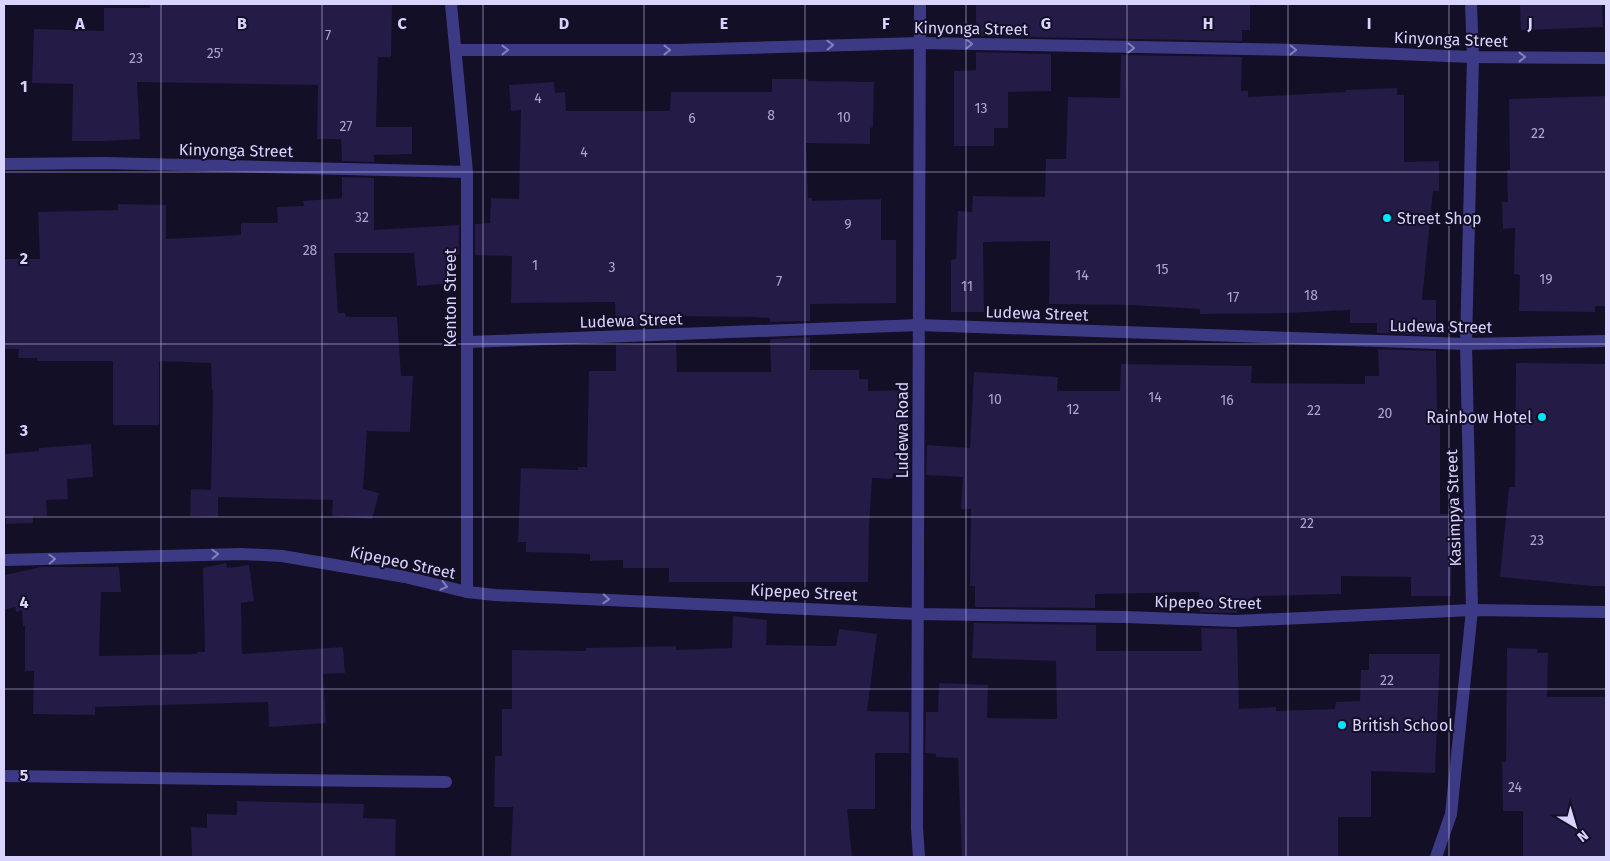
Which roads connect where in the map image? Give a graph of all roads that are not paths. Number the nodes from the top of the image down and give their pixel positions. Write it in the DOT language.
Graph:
graph roads {
  1 [pos="451,4"];
  2 [pos="920,4"];
  3 [pos="1471,4"];
  4 [pos="920,43"];
  5 [pos="456,50"];
  6 [pos="1473,58"];
  7 [pos="1606,58"];
  8 [pos="4,164"];
  9 [pos="467,172"];
  10 [pos="919,325"];
  11 [pos="1606,341"];
  12 [pos="466,342"];
  13 [pos="1466,344"];
  14 [pos="4,560"];
  15 [pos="468,592"];
  16 [pos="1472,610"];
  17 [pos="1606,612"];
  18 [pos="917,614"];
  19 [pos="4,776"];
  20 [pos="446,782"];
  21 [pos="919,857"];
  22 [pos="1436,857"];
  1 -- 5 [label="street, Kenton Street"];
  2 -- 4 [label="street, Ludewa Road"];
  3 -- 6 [label="street, Kasimpya Street"];
  5 -- 4 [label="street, Kinyonga Street, one-way"];
  4 -- 6 [label="street, Kinyonga Street, one-way"];
  4 -- 10 [label="street, Ludewa Road"];
  5 -- 9 [label="street, Kenton Street"];
  6 -- 7 [label="street, Kinyonga Street, one-way"];
  6 -- 13 [label="street, Kasimpya Street"];
  8 -- 9 [label="street, Kinyonga Street"];
  9 -- 12 [label="street, Kenton Street"];
  10 -- 12 [label="street, Ludewa Street"];
  10 -- 13 [label="street, Ludewa Street"];
  10 -- 18 [label="street, Ludewa Road"];
  11 -- 13 [label="street, Ludewa Street"];
  12 -- 15 [label="street, Kenton Street"];
  13 -- 16 [label="street, Kasimpya Street"];
  14 -- 15 [label="street, Kipepeo Street, one-way"];
  15 -- 18 [label="street, Kipepeo Street, one-way"];
  16 -- 17 [label="street, Kipepeo Street"];
  16 -- 18 [label="street, Kipepeo Street"];
  16 -- 22 [label="street, Kasimpya Street"];
  18 -- 21 [label="street, Ludewa Road"];
  19 -- 20 [label="street"];
}
